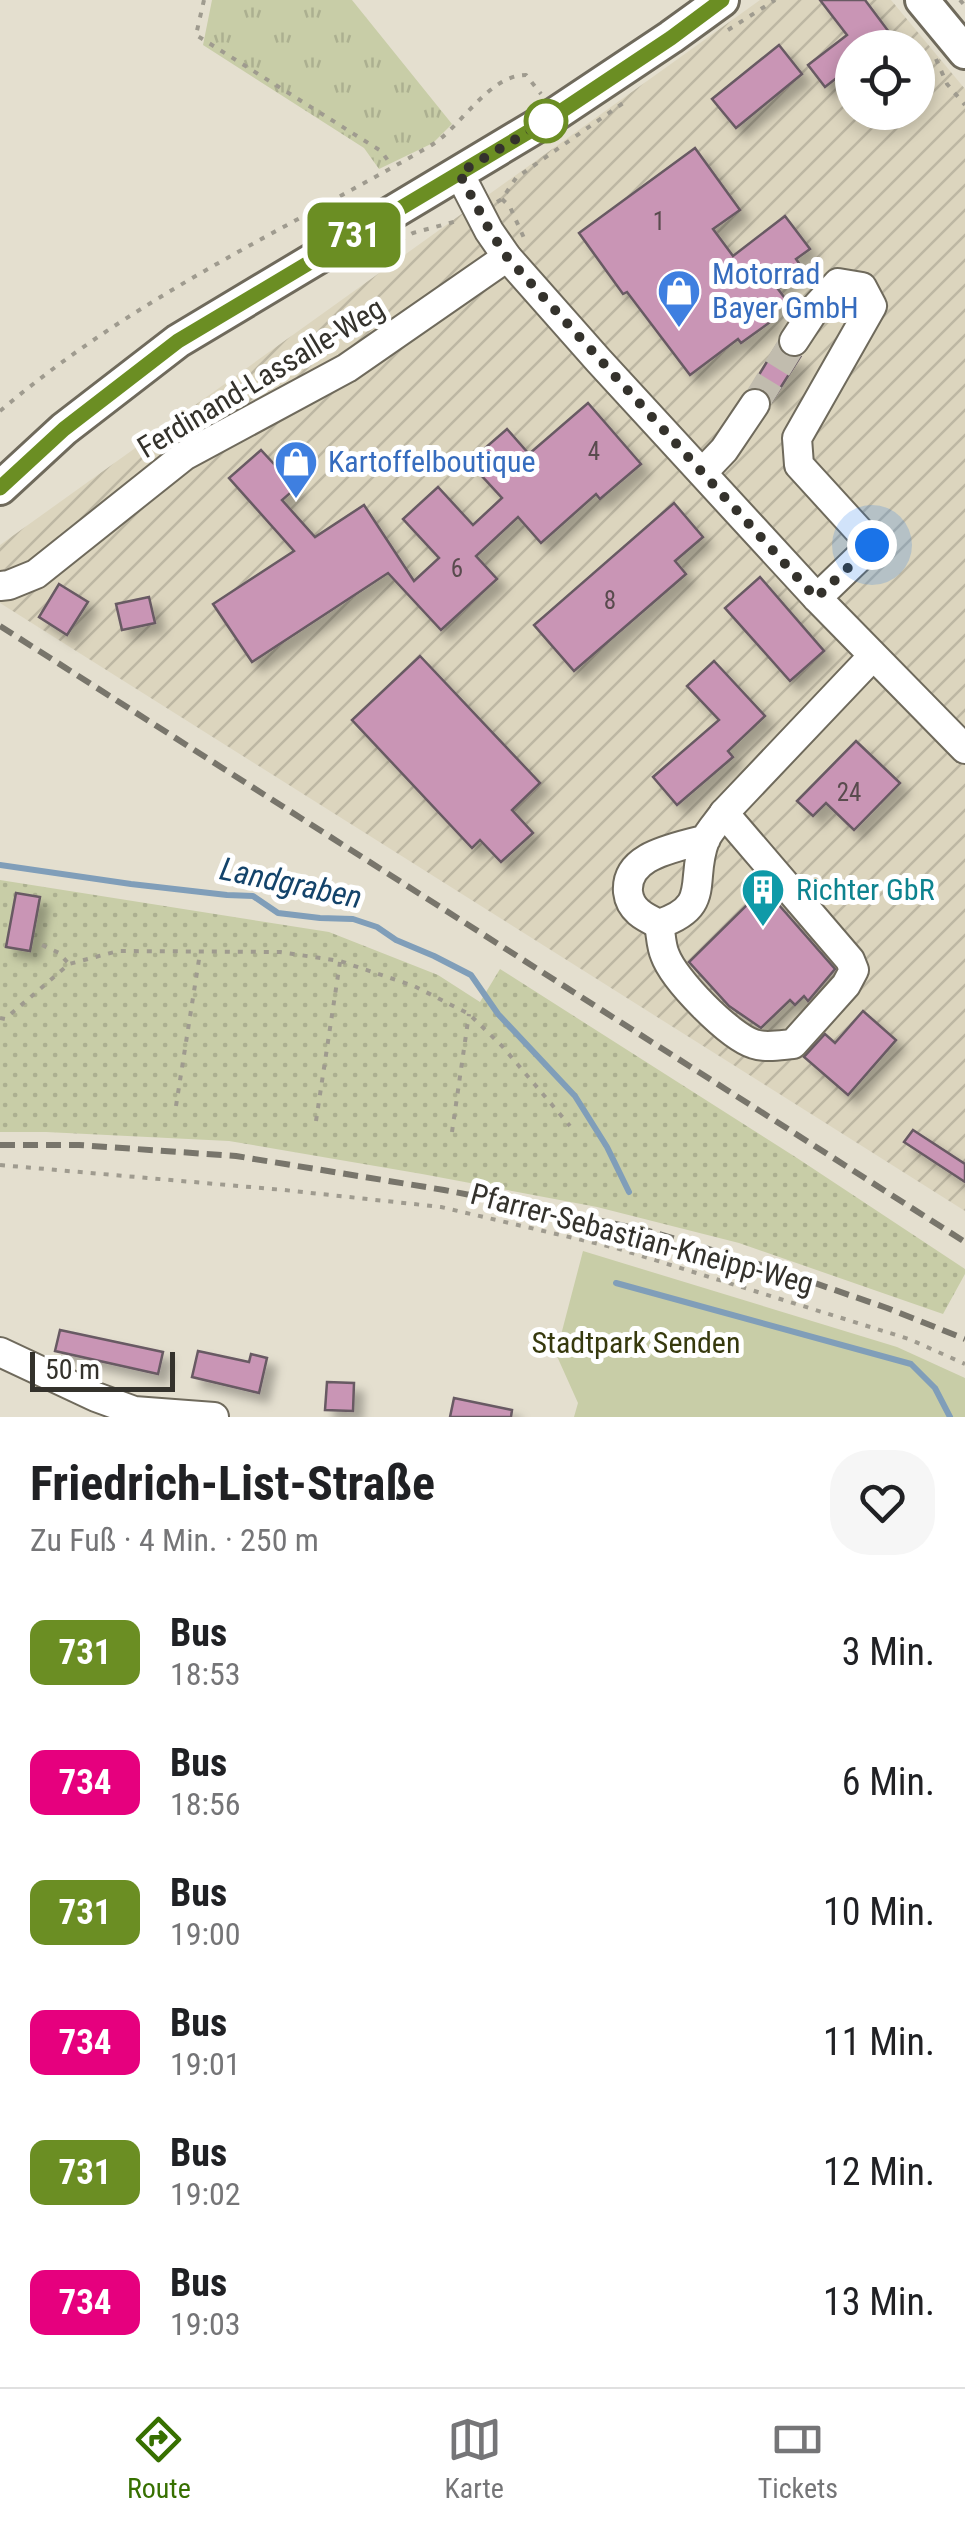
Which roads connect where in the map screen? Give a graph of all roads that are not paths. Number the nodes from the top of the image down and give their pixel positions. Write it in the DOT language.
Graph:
graph roads {
  1 [pos="922,0"];
  2 [pos="725,15"];
  3 [pos="965,52"];
  4 [pos="459,173"];
  5 [pos="507,257"];
  6 [pos="794,341"];
  7 [pos="755,404"];
  8 [pos="703,472"];
  9 [pos="0,488"];
  10 [pos="0,586"];
  11 [pos="816,598"];
  12 [pos="872,657"];
  13 [pos="965,749"];
  14 [pos="724,814"];
  15 [pos="706,839"];
  16 [pos="659,924"];
  17 [pos="0,1352"];
  18 [pos="214,1417"];
  1 -- 3 [label="main road"];
  2 -- 4 [label="main road"];
  4 -- 5 [label="street"];
  4 -- 9 [label="main road"];
  5 -- 8 [label="street"];
  5 -- 10 [label="street, Ferdinand-Lassalle-Weg"];
  6 -- 11 [label="street"];
  7 -- 8 [label="street"];
  8 -- 11 [label="street"];
  11 -- 12 [label="street"];
  12 -- 13 [label="street"];
  12 -- 14 [label="street"];
  14 -- 15 [label="street"];
  14 -- 16 [label="street"];
  15 -- 16 [label="street"];
  15 -- 16 [label="street"];
  17 -- 18 [label="street"];
}
